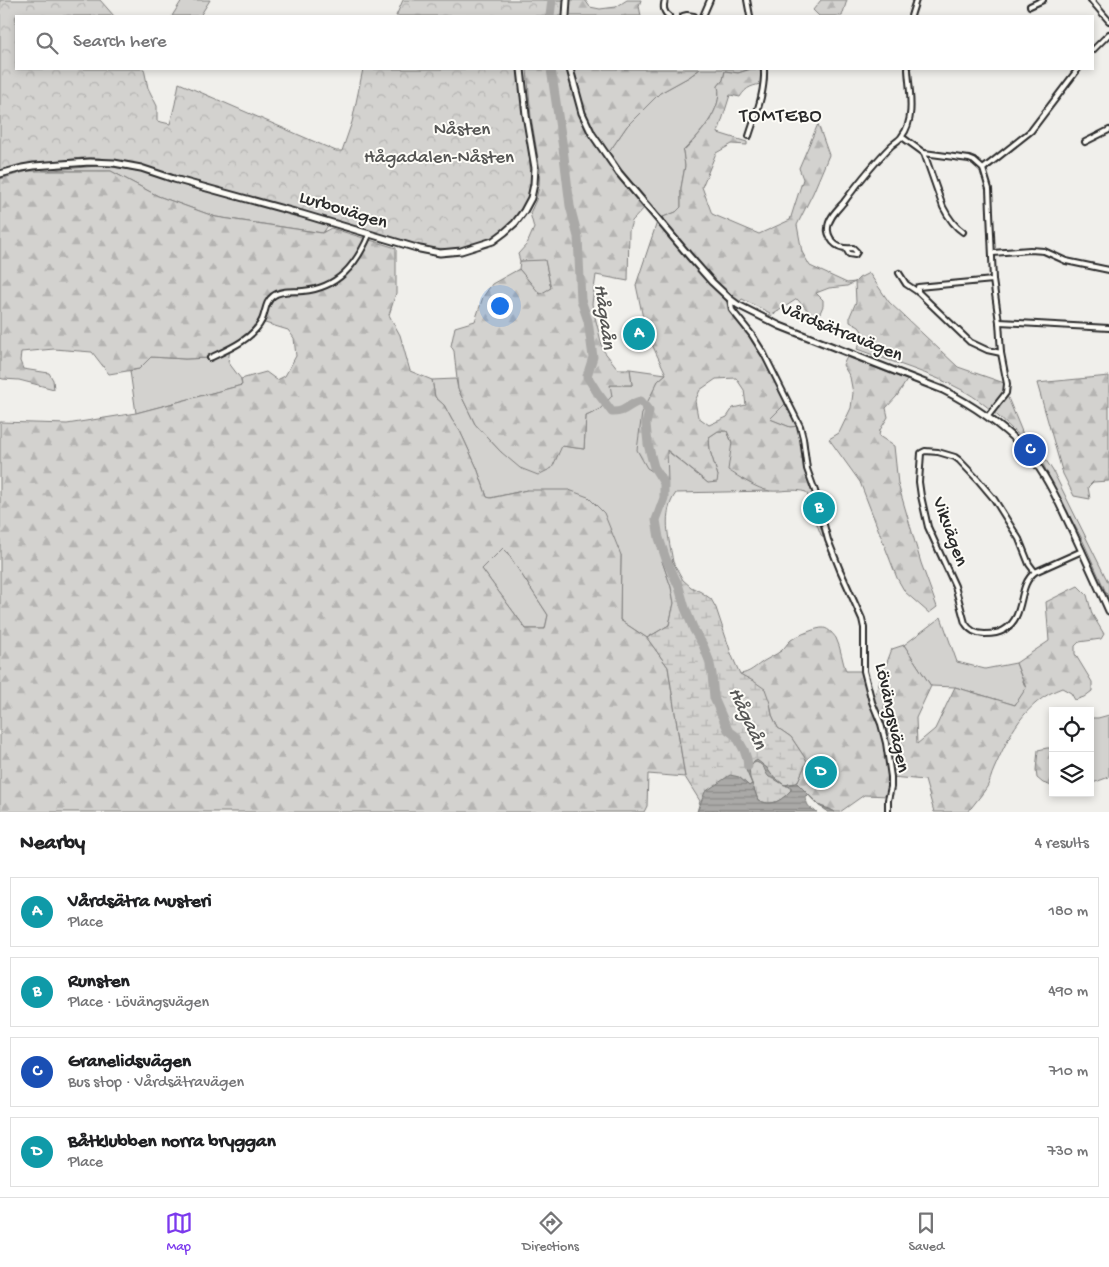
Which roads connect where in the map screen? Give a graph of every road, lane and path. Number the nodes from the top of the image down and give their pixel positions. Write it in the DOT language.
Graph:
graph roads {
  1 [pos="567,0"];
  2 [pos="665,0"];
  3 [pos="710,0"];
  4 [pos="747,0"];
  5 [pos="916,0"];
  6 [pos="1043,0"];
  7 [pos="1092,0"];
  8 [pos="1030,6"];
  9 [pos="566,15"];
  10 [pos="668,15"];
  11 [pos="703,15"];
  12 [pos="750,15"];
  13 [pos="911,15"];
  14 [pos="1109,21"];
  15 [pos="1109,34"];
  16 [pos="1094,49"];
  17 [pos="522,70"];
  18 [pos="570,70"];
  19 [pos="764,70"];
  20 [pos="908,70"];
  21 [pos="1077,70"];
  22 [pos="1109,130"];
  23 [pos="749,136"];
  24 [pos="902,137"];
  25 [pos="1085,142"];
  26 [pos="924,153"];
  27 [pos="983,169"];
  28 [pos="0,174"];
  29 [pos="963,232"];
  30 [pos="369,235"];
  31 [pos="846,249"];
  32 [pos="993,253"];
  33 [pos="1109,270"];
  34 [pos="899,273"];
  35 [pos="993,280"];
  36 [pos="918,292"];
  37 [pos="730,298"];
  38 [pos="999,322"];
  39 [pos="1109,328"];
  40 [pos="1001,353"];
  41 [pos="210,358"];
  42 [pos="988,416"];
  43 [pos="1082,551"];
  44 [pos="1035,572"];
  45 [pos="1109,611"];
  46 [pos="888,812"];
  1 -- 9 [label="street"];
  2 -- 10 [label="street"];
  3 -- 11 [label="street"];
  4 -- 12 [label="street"];
  5 -- 13 [label="street"];
  6 -- 8 [label="street"];
  7 -- 14 [label="street"];
  15 -- 16 [label="street"];
  17 -- 30 [label="street, Lurbovägen"];
  18 -- 37 [label="street, Vårdsätravägen"];
  19 -- 23 [label="street"];
  20 -- 24 [label="street"];
  21 -- 27 [label="street"];
  22 -- 25 [label="street"];
  24 -- 26 [label="street"];
  24 -- 31 [label="street"];
  26 -- 27 [label="street"];
  26 -- 29 [label="street"];
  27 -- 32 [label="street"];
  28 -- 30 [label="street, Lurbovägen"];
  30 -- 41 [label="street"];
  32 -- 33 [label="street"];
  32 -- 35 [label="street"];
  34 -- 36 [label="street"];
  35 -- 36 [label="street"];
  35 -- 38 [label="street"];
  36 -- 40 [label="street"];
  37 -- 42 [label="street, Vårdsätravägen"];
  37 -- 46 [label="street, Lövängsvägen"];
  38 -- 39 [label="street"];
  38 -- 40 [label="street"];
  40 -- 42 [label="street"];
  42 -- 43 [label="street, Vårdsätravägen"];
  43 -- 44 [label="street"];
  43 -- 45 [label="street, Vårdsätravägen"];
  44 -- 44 [label="street, Vikvägen"];
}
